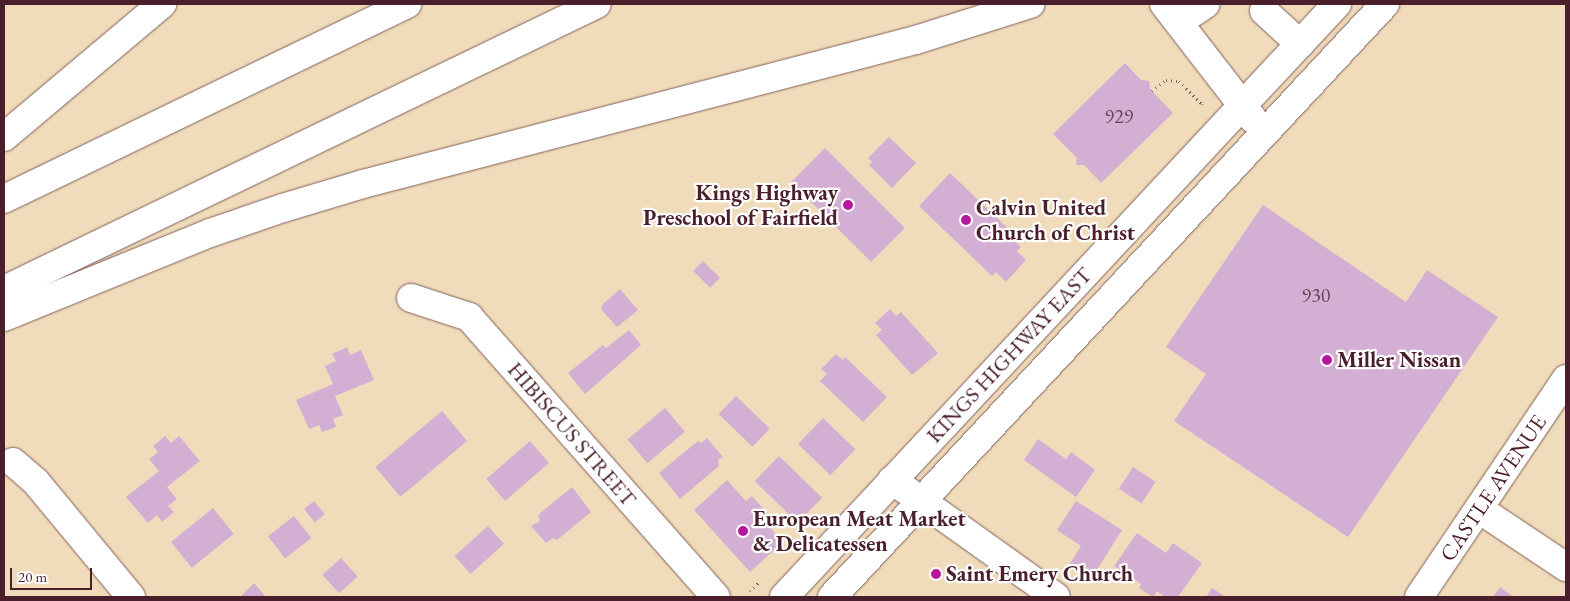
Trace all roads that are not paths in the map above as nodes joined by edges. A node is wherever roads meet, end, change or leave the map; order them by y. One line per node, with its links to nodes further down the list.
1 (162, 4): 13 (main road)
2 (407, 4): 14 (main road)
3 (597, 4): 17 (main road)
4 (1030, 4): 19 (main road)
5 (1206, 4): 9 (main road)
6 (1338, 4): 10 (main road, KINGS HIGHWAY EAST)
7 (1385, 4): 12 (main road, KINGS HIGHWAY EAST)
8 (1263, 6): 10 (main road)
9 (1172, 13): 11 (main road)
10 (1300, 44): 11 (main road, KINGS HIGHWAY EAST)
11 (1243, 106): 12 (main road); 15 (main road, KINGS HIGHWAY EAST)
12 (1264, 133): 16 (main road, KINGS HIGHWAY EAST)
13 (4, 138)
14 (4, 199)
15 (1108, 249): 16 (main road); 22 (main road, KINGS HIGHWAY EAST)
16 (1136, 272): 23 (main road, KINGS HIGHWAY EAST)
17 (4, 290)
18 (411, 298): 27 (main road, HIBISCUS STREET)
19 (4, 317)
20 (1566, 379): 24 (main road, CASTLE AVENUE)
21 (13, 462): 26 (main road)
22 (892, 480): 23 (main road); 28 (main road, KINGS HIGHWAY EAST)
23 (920, 503): 29 (main road, KINGS HIGHWAY EAST); 30 (main road)
24 (1480, 509): 25 (main road); 31 (main road, CASTLE AVENUE)
25 (1566, 567)
26 (131, 597)
27 (716, 597)
28 (784, 597)
29 (832, 597)
30 (1056, 597)
31 (1419, 597)

